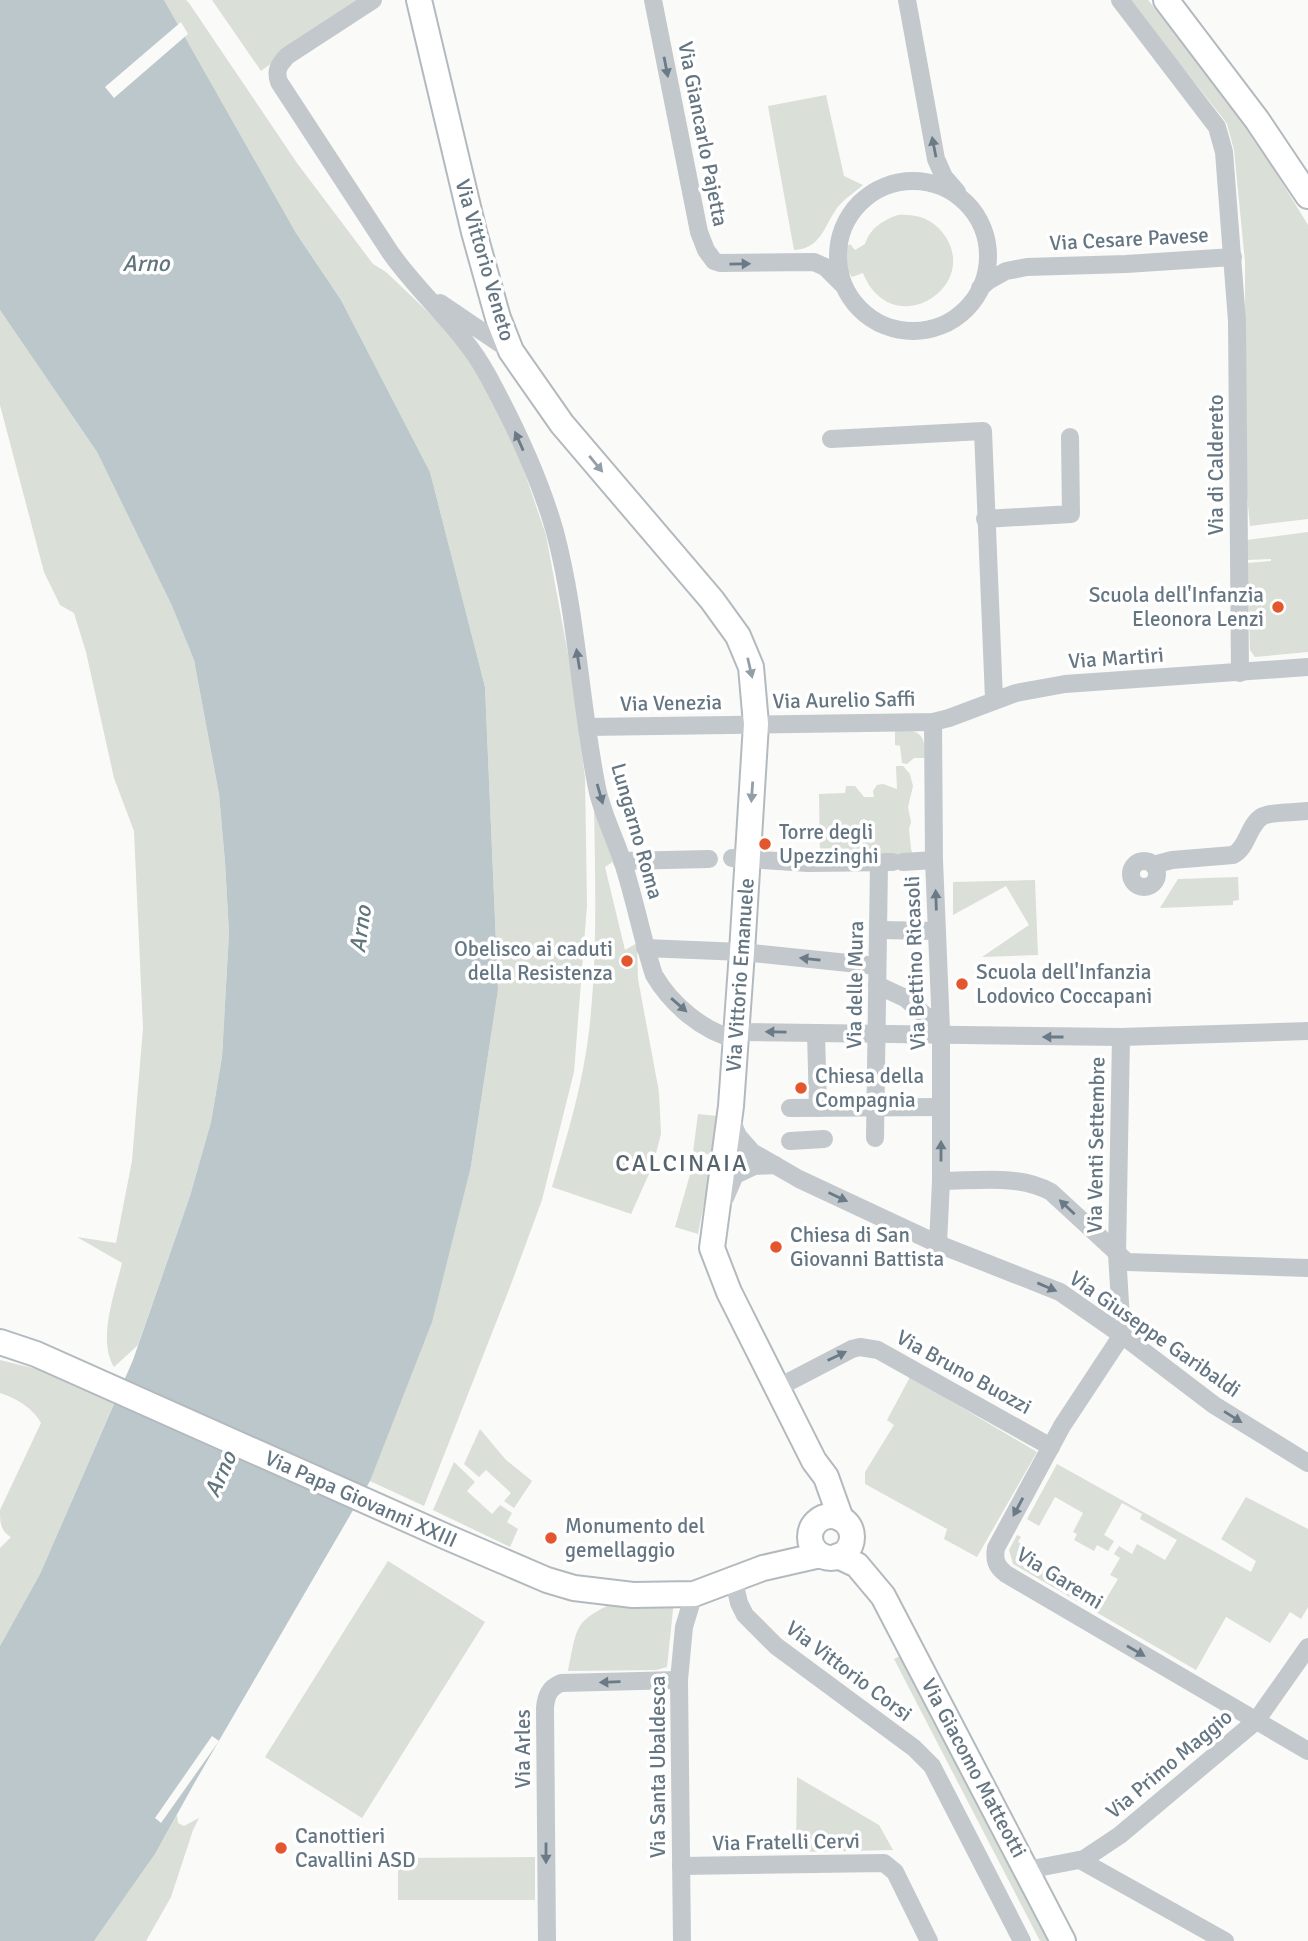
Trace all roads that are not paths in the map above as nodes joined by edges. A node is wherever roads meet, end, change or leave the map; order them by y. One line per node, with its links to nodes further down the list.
1 (373, 0): 14 (street)
2 (419, 0): 15 (street, Via Vittorio Veneto)
3 (653, 0): 12 (street, Via Giancarlo Pajetta, one-way to 12)
4 (907, 0): 8 (street, one-way to 4)
5 (1120, 0): 10 (street, Via di Caldereto)
6 (1166, 0): 7 (street)
7 (1308, 196)
8 (968, 205): 9 (street); 12 (street)
9 (979, 221): 11 (street); 13 (street)
10 (1233, 257): 11 (street, Via Cesare Pavese); 20 (street, Via di Caldereto)
11 (1027, 267): 13 (street, Via Cesare Pavese)
12 (844, 286): 13 (street)
13 (979, 290)
14 (426, 294): 15 (street); 24 (street, Lungarno Roma, one-way to 14)
15 (511, 351): 23 (street, Via Vittorio Veneto, one-way to 23)
16 (1070, 437): 18 (street)
17 (831, 439): 18 (street)
18 (985, 519): 21 (street)
19 (1308, 667): 20 (street, Via Martiri)
20 (1240, 673): 21 (street, Via Martiri)
21 (994, 699): 22 (street, Via Martiri)
22 (933, 722): 23 (street, Via Aurelio Saffi); 28 (street, Via Bettino Ricasoli)
23 (756, 724): 24 (street, Via Venezia); 26 (street, Via Vittorio Emanuele, one-way to 26)
24 (587, 727): 29 (street, Lungarno Roma, one-way to 29)
25 (1308, 811): 31 (street)
26 (740, 858): 30 (street); 35 (street, Via Vittorio Emanuele)
27 (709, 859): 29 (street)
28 (934, 860): 30 (street); 33 (street, Via Bettino Ricasoli, one-way to 28)
29 (622, 861): 34 (street, Lungarno Roma)
30 (891, 862): 32 (street, Via delle Mura)
31 (1153, 865)
32 (879, 930): 33 (street); 36 (street, Via delle Mura)
33 (937, 931): 40 (street, Via Bettino Ricasoli)
34 (645, 948): 35 (street); 41 (street, Lungarno Roma, one-way to 41)
35 (742, 952): 36 (street, one-way to 35); 41 (street, Via Vittorio Emanuele)
36 (877, 966): 37 (street, Via delle Mura)
37 (877, 985): 40 (street); 42 (street, Via delle Mura)
38 (1308, 1031): 43 (street, Via Venti Settembre)
39 (816, 1033): 41 (street, Via Venti Settembre, one-way to 41); 42 (street, Via Venti Settembre); 46 (street)
40 (941, 1033): 42 (street, Via Venti Settembre); 43 (street, Via Venti Settembre, one-way to 40); 44 (street, Via Bettino Ricasoli)
41 (736, 1035): 48 (street, Via Vittorio Emanuele)
42 (877, 1035): 47 (street, Via delle Mura)
43 (1121, 1037): 56 (street, Via Venti Settembre)
44 (941, 1107): 47 (street); 53 (street, Via Bettino Ricasoli, one-way to 44)
45 (790, 1108): 46 (street)
46 (818, 1108): 47 (street)
47 (877, 1108): 49 (street, Via delle Mura)
48 (730, 1117): 52 (street, Via Giuseppe Garibaldi); 54 (street, Via Vittorio Emanuele)
49 (875, 1138)
50 (824, 1139): 51 (street)
51 (790, 1141)
52 (778, 1166): 54 (street); 55 (street, Via Giuseppe Garibaldi, one-way to 55)
53 (941, 1181): 55 (street, Via Bettino Ricasoli); 56 (street, one-way to 53)
54 (715, 1226): 60 (street)
55 (939, 1244): 58 (street, Via Giuseppe Garibaldi, one-way to 58)
56 (1117, 1254): 57 (street); 58 (street, Via Venti Settembre)
57 (1308, 1268)
58 (1122, 1335): 61 (street, Via Garemi); 62 (street, Via Giuseppe Garibaldi, one-way to 62)
59 (0, 1342): 65 (street, Via Papa Giovanni XXIII)
60 (777, 1388): 61 (street, Via Bruno Buozzi, one-way to 61); 63 (street)
61 (1051, 1447): 68 (street, Via Garemi, one-way to 68)
62 (1308, 1463)
63 (830, 1537): 64 (street, Via Papa Giovanni XXIII); 72 (street, Via Giacomo Matteotti)
64 (734, 1581): 65 (street, Via Papa Giovanni XXIII); 77 (street, Via Vittorio Corsi)
65 (694, 1594): 67 (street, Via Santa Ubaldesca)
66 (1308, 1647): 68 (street, Via Primo Maggio)
67 (679, 1680): 71 (street, Via Santa Ubaldesca); 74 (street, Via Arles, one-way to 74)
68 (1256, 1721): 69 (street); 70 (street, Via Primo Maggio)
69 (1308, 1751)
70 (1080, 1860): 72 (street, Via Primo Maggio); 73 (street)
71 (681, 1866): 75 (street, Via Santa Ubaldesca); 76 (street, Via Fratelli Cervi)
72 (1027, 1870): 78 (street, Via Giacomo Matteotti)
73 (1207, 1937): 79 (street)
74 (547, 1941)
75 (682, 1941)
76 (929, 1941)
77 (1022, 1941)
78 (1063, 1941)
79 (1225, 1941)

